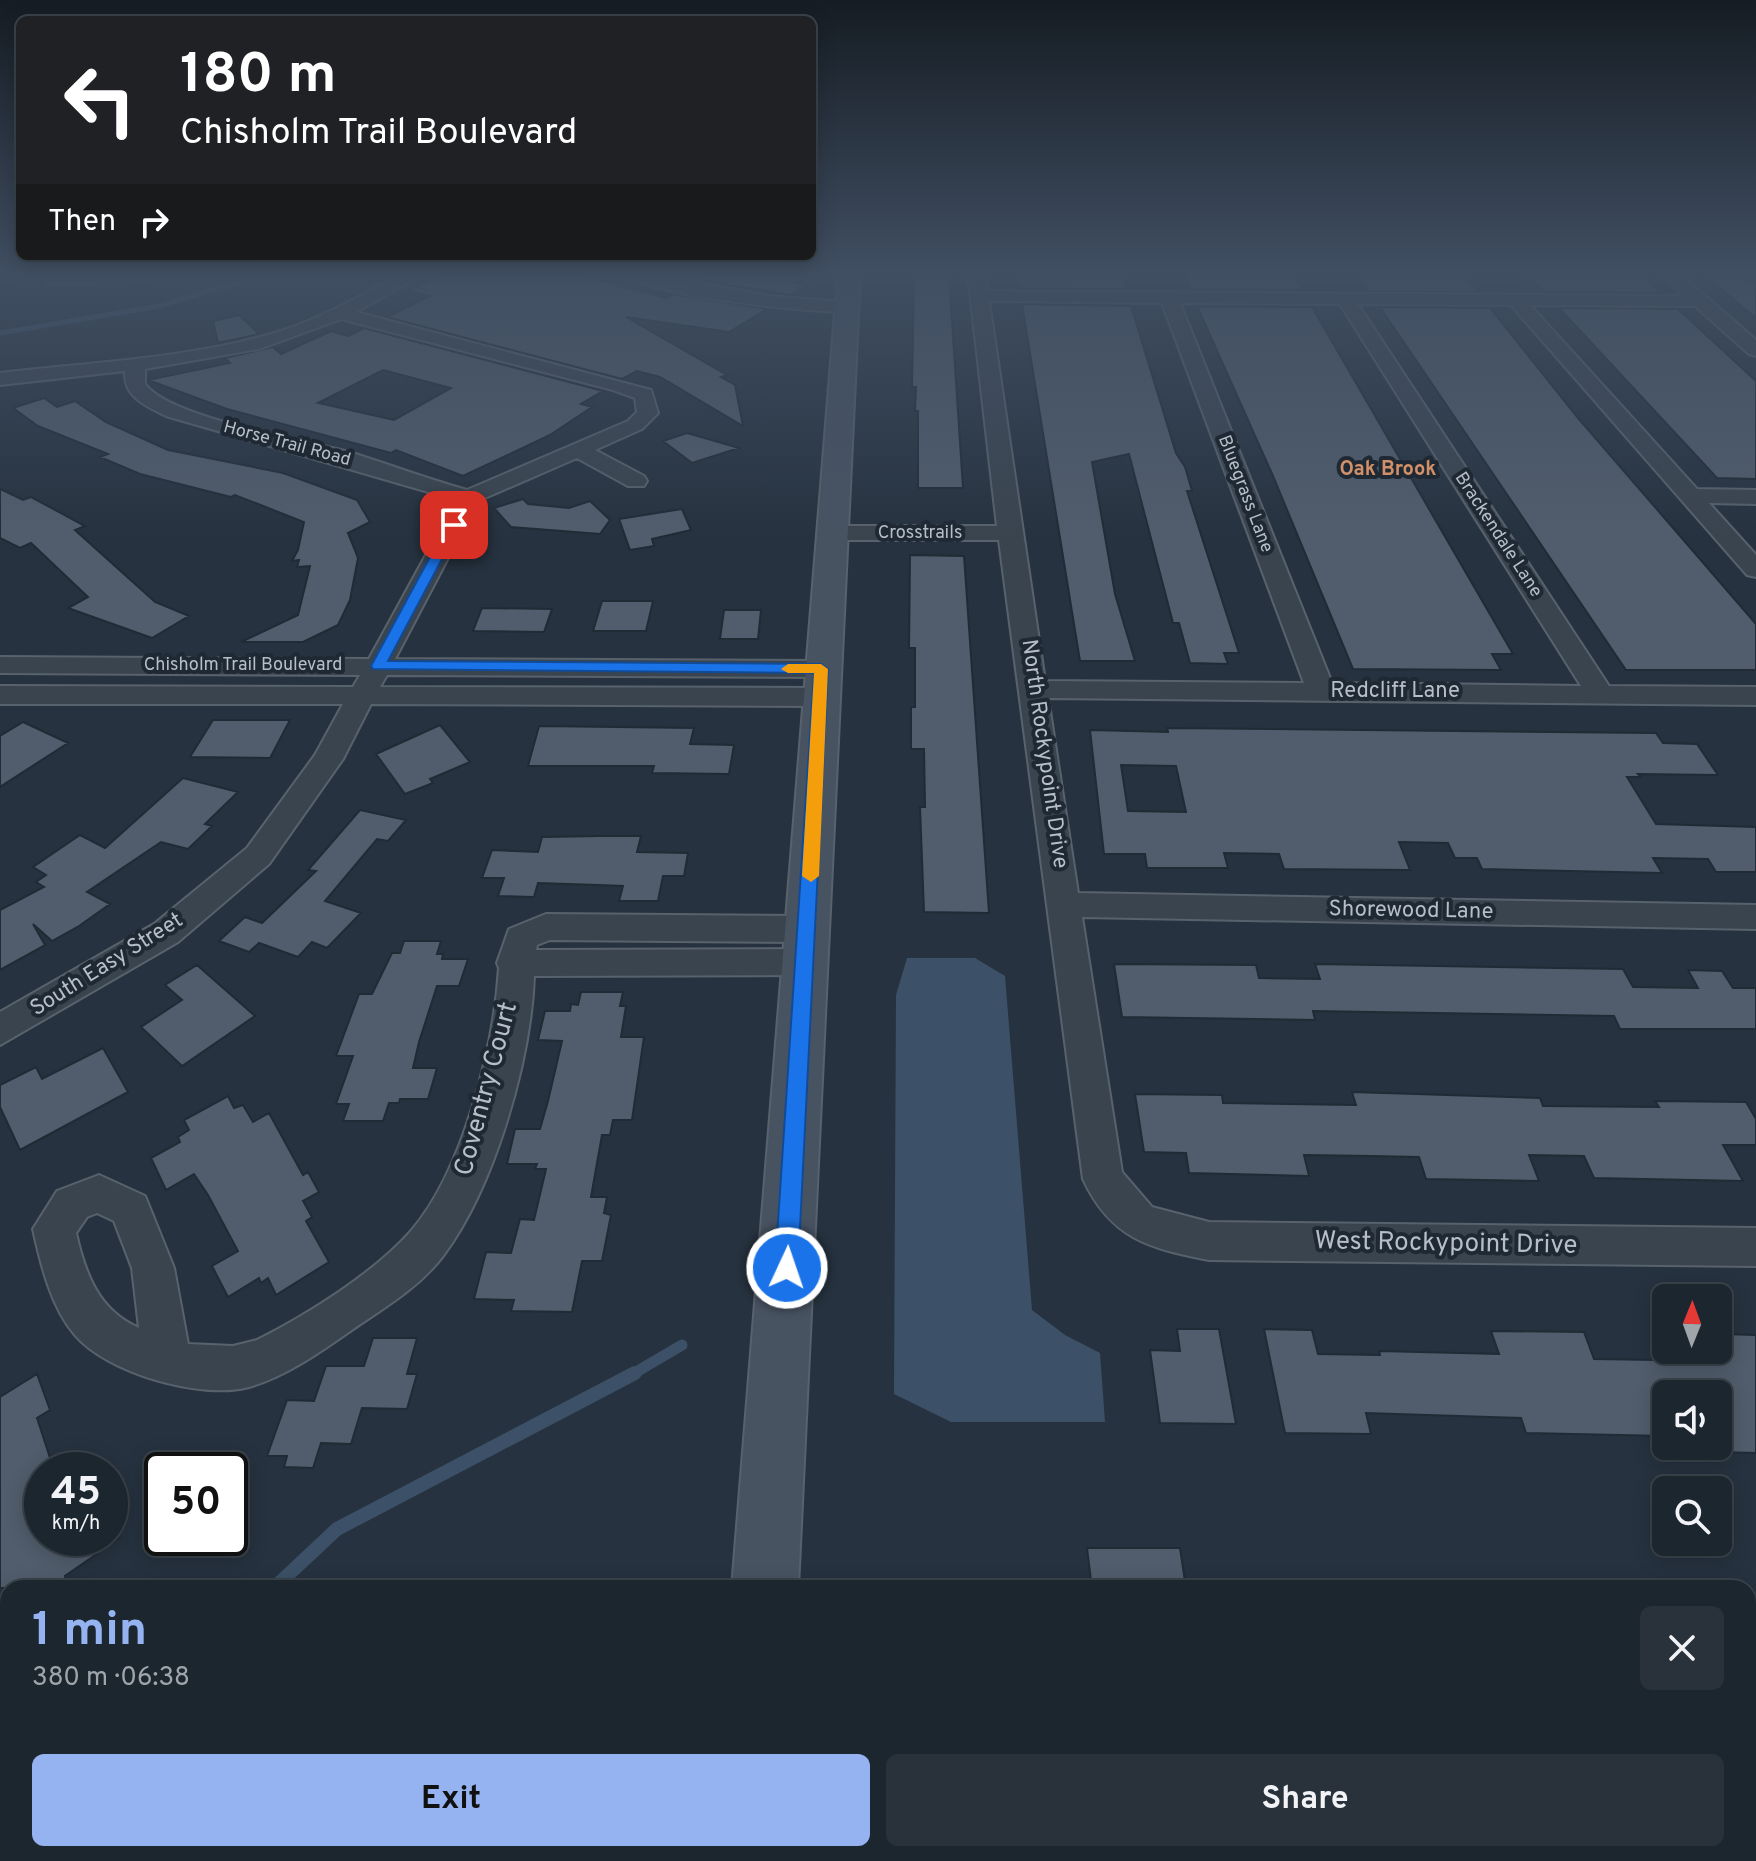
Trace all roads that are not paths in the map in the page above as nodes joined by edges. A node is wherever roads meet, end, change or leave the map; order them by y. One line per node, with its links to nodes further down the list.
1 (137, 362): 8 (street); 12 (street, Horse Trail Road)
2 (523, 362): 9 (street)
3 (843, 362): 14 (main road)
4 (988, 362): 15 (street, North Rockypoint Drive)
5 (1194, 362): 21 (street, Bluegrass Lane)
6 (1386, 362): 22 (street, Brackendale Lane)
7 (1572, 362): 11 (street)
8 (0, 379)
9 (579, 450): 10 (street); 12 (street)
10 (636, 481)
11 (1693, 496): 13 (street); 16 (street)
12 (469, 497): 18 (street, South Easy Street)
13 (1756, 497)
14 (831, 521): 15 (street, Crosstrails); 19 (main road)
15 (1009, 522): 20 (street, North Rockypoint Drive)
16 (1756, 570)
17 (0, 665): 18 (street, Chisholm Trail Boulevard)
18 (378, 666): 19 (street, Chisholm Trail Boulevard); 24 (street, South Easy Street)
19 (820, 683): 24 (street, Chisholm Trail Boulevard); 28 (main road)
20 (1035, 689): 21 (street, Redcliff Lane); 26 (street, North Rockypoint Drive)
21 (1321, 691): 22 (street, Redcliff Lane)
22 (1599, 692): 25 (street, Redcliff Lane)
23 (0, 695): 24 (street, Chisholm Trail Boulevard)
24 (362, 696): 29 (street, South Easy Street)
25 (1756, 696)
26 (1066, 905): 27 (street, Shorewood Lane); 30 (street, North Rockypoint Drive)
27 (1756, 917)
28 (807, 945): 32 (street, Coventry Court); 33 (main road)
29 (0, 1030)
30 (1138, 1221): 31 (street, West Rockypoint Drive)
31 (1756, 1247)
32 (171, 1362)
33 (766, 1580)

